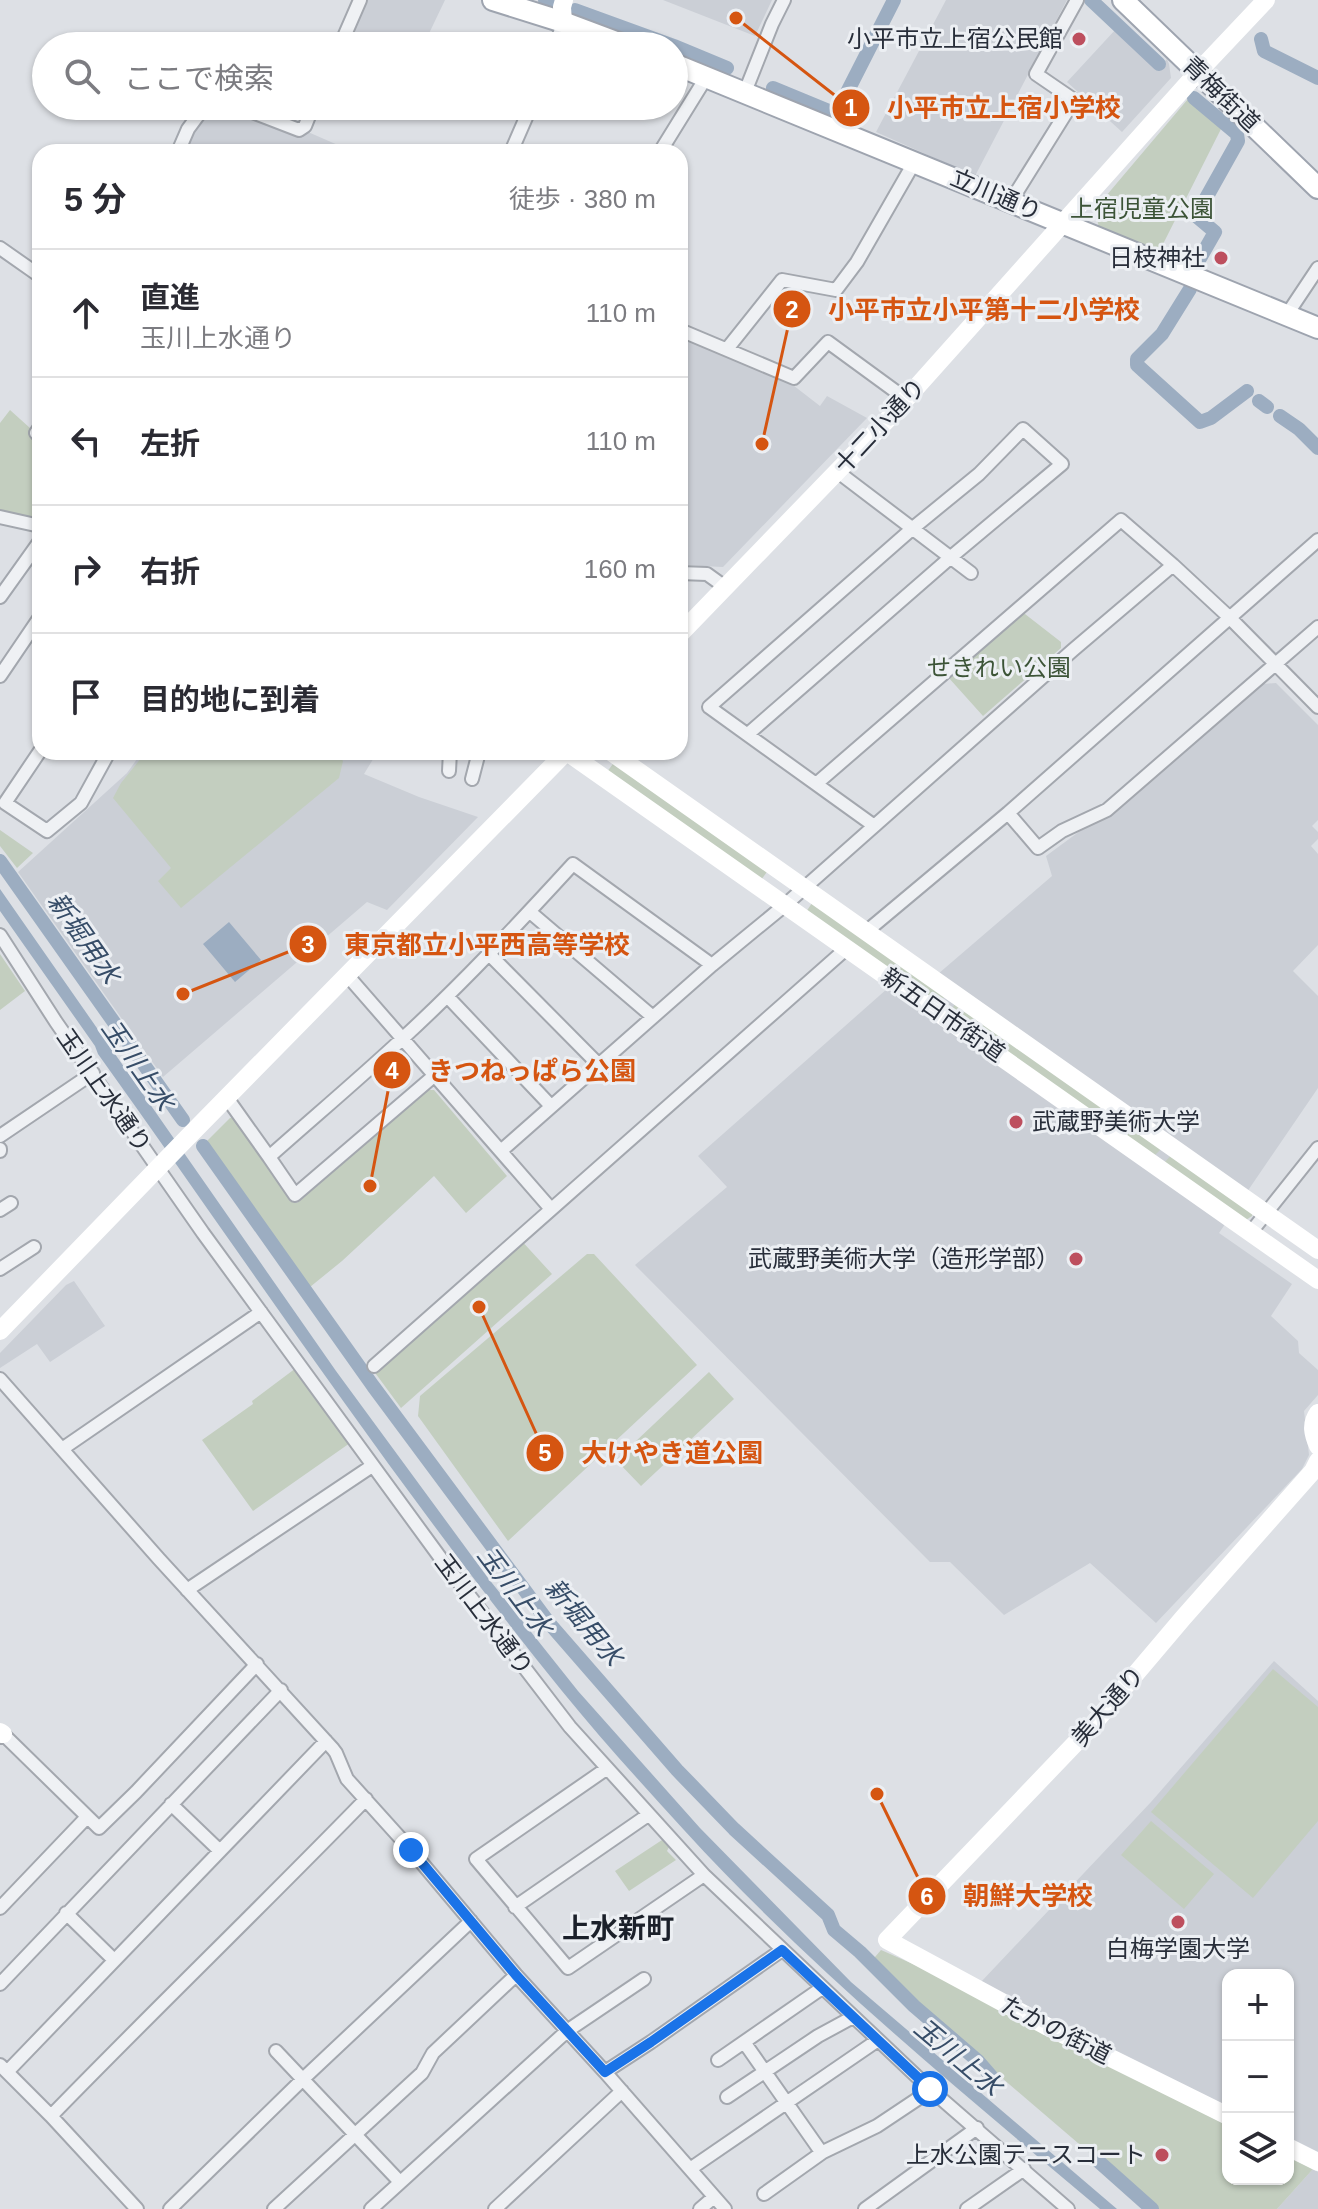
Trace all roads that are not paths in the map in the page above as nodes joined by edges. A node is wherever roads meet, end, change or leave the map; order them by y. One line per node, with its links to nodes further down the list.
1 (360, 0): 9 (street)
2 (493, 0): 8 (main road)
3 (564, 0): 8 (street)
4 (784, 0): 15 (street)
5 (1077, 0): 27 (street)
6 (1123, 0): 13 (main road, 青梅街道)
7 (1266, 0): 13 (street, 十二小通り)
8 (563, 22): 10 (street); 11 (main road)
9 (346, 32)
10 (560, 32)
11 (590, 32)
12 (688, 69): 14 (main road, 立川通り)
13 (1198, 72): 26 (main road, 青梅街道); 28 (street, 十二小通り)
14 (707, 76): 15 (main road, 立川通り); 16 (street)
15 (745, 92): 25 (main road, 立川通り)
16 (688, 107)
17 (195, 120): 22 (street)
18 (273, 120): 19 (street)
19 (307, 120)
20 (525, 120): 23 (street)
21 (680, 120): 24 (street)
22 (181, 144)
23 (514, 144)
24 (665, 144)
25 (915, 161): 27 (main road, 立川通り); 35 (street)
26 (1318, 188)
27 (1011, 201): 28 (main road, 立川通り)
28 (1063, 223): 32 (main road, 立川通り); 36 (street, 十二小通り)
29 (0, 248): 31 (street)
30 (1318, 268): 32 (street)
31 (32, 270)
32 (1286, 316): 33 (main road, 立川通り)
33 (1318, 328)
34 (688, 334): 35 (street)
35 (727, 349): 36 (street)
36 (906, 399): 37 (street, 十二小通り)
37 (838, 472): 40 (street); 47 (street, 十二小通り)
38 (0, 517): 39 (street)
39 (32, 524)
40 (913, 528): 43 (street); 43 (street); 56 (street)
41 (1318, 540): 49 (street)
42 (32, 552): 48 (street)
43 (951, 557): 46 (street); 56 (street)
44 (1173, 565): 49 (street); 66 (street); 68 (street)
45 (688, 573): 47 (street)
46 (971, 573)
47 (725, 587): 50 (street, 十二小通り)
48 (0, 597)
49 (1229, 617): 53 (street); 67 (street)
50 (688, 626)
51 (1318, 627): 53 (street)
52 (32, 629): 54 (street)
53 (1275, 664): 55 (street); 67 (street)
54 (0, 676)
55 (1318, 707)
56 (748, 734): 66 (street)
57 (34, 760): 58 (street)
58 (105, 760)
59 (450, 760): 64 (street)
60 (477, 760): 65 (street)
61 (559, 760): 77 (street)
62 (578, 760): 70 (street, 新五日市街道)
63 (622, 760): 69 (street, 新五日市街道)
64 (449, 771)
65 (472, 779)
66 (816, 784): 68 (street)
67 (1008, 813): 72 (street)
68 (873, 825): 69 (street)
69 (805, 887): 70 (street); 72 (street, 新五日市街道)
70 (785, 905): 74 (street, 新五日市街道); 76 (street)
71 (530, 912): 75 (street); 76 (street); 81 (street)
72 (867, 931): 78 (street, 新五日市街道)
73 (0, 935): 84 (street, 玉川上水通り)
74 (847, 948): 80 (street, 新五日市街道); 93 (street)
75 (489, 954): 79 (street); 83 (street)
76 (712, 965): 81 (street)
77 (347, 975): 82 (street); 86 (street)
78 (948, 989): 80 (street); 94 (street, 新五日市街道)
79 (447, 996): 82 (street); 87 (street)
80 (936, 1010): 95 (street, 新五日市街道)
81 (653, 1017): 83 (street)
82 (403, 1038): 85 (street); 91 (street)
83 (600, 1066): 87 (street)
84 (93, 1073): 88 (street); 92 (street, 玉川上水通り)
85 (435, 1075): 90 (street); 91 (street)
86 (227, 1098): 91 (street); 92 (street)
87 (551, 1106): 90 (street)
88 (0, 1136)
89 (1318, 1148): 94 (street)
90 (502, 1150): 93 (street)
91 (269, 1157)
92 (163, 1163): 100 (street, 玉川上水通り); 101 (street)
93 (551, 1209): 102 (street)
94 (1267, 1213): 95 (street); 97 (street, 新五日市街道)
95 (1251, 1232): 99 (street, 新五日市街道)
96 (34, 1247): 98 (street)
97 (1318, 1250)
98 (0, 1269)
99 (1318, 1280)
100 (261, 1312): 106 (street); 108 (street, 玉川上水通り)
101 (0, 1331)
102 (374, 1366)
103 (0, 1379): 106 (street)
104 (1318, 1413): 105 (street)
105 (1317, 1440)
106 (62, 1449): 109 (street)
107 (1318, 1461): 125 (street, 美大通り)
108 (372, 1466): 109 (street); 114 (street, 玉川上水通り)
109 (187, 1590): 110 (street)
110 (257, 1664): 111 (street); 118 (street)
111 (281, 1690): 113 (street); 116 (street)
112 (1, 1734): 118 (street)
113 (326, 1741): 115 (street); 119 (street)
114 (606, 1769): 117 (street, 玉川上水通り); 121 (street)
115 (366, 1799): 124 (street); 147 (street)
116 (171, 1804): 119 (street); 123 (street)
117 (648, 1815): 120 (street, 玉川上水通り); 121 (street)
118 (87, 1817): 122 (street)
119 (220, 1851): 127 (street)
120 (704, 1875): 121 (street); 126 (street, 玉川上水通り)
121 (515, 1907)
122 (0, 1908)
123 (66, 1913): 127 (street); 130 (street)
124 (471, 1921): 128 (street); 141 (street)
125 (887, 1940): 146 (street, たかの街道)
126 (782, 1950): 131 (street, 玉川上水通り); 139 (street)
127 (114, 1960): 138 (street)
128 (516, 1975): 133 (street); 149 (street)
129 (644, 1979): 133 (street)
130 (0, 1984)
131 (822, 1988): 132 (street, 玉川上水通り); 135 (street)
132 (853, 2017): 134 (street, 玉川上水通り); 140 (street)
133 (567, 2031): 139 (street); 155 (street)
134 (878, 2040): 142 (street, 玉川上水通り); 145 (street)
135 (744, 2042): 137 (street); 140 (street)
136 (276, 2051): 141 (street)
137 (718, 2060)
138 (4, 2068): 147 (street)
139 (605, 2072): 143 (street)
140 (765, 2072): 144 (street); 145 (street)
141 (303, 2079): 149 (street); 159 (street)
142 (930, 2089): 148 (street, 玉川上水通り); 151 (street)
143 (622, 2091): 153 (street); 162 (street)
144 (727, 2097)
145 (786, 2103): 151 (street); 153 (street)
146 (1222, 2113)
147 (51, 2116): 158 (street)
148 (977, 2128): 154 (street, 玉川上水通り); 165 (street)
149 (354, 2134): 155 (street); 160 (street)
150 (1294, 2150): 152 (street)
151 (823, 2152): 156 (street)
152 (1318, 2162)
153 (690, 2169): 157 (street)
154 (1024, 2169): 166 (street); 167 (street, 玉川上水通り)
155 (400, 2182): 161 (street)
156 (764, 2194)
157 (714, 2197): 163 (street); 164 (street)
158 (137, 2209)
159 (170, 2209)
160 (274, 2209)
161 (371, 2209)
162 (495, 2209)
163 (700, 2209)
164 (725, 2209)
165 (865, 2209)
166 (967, 2209)
167 (1068, 2209)

